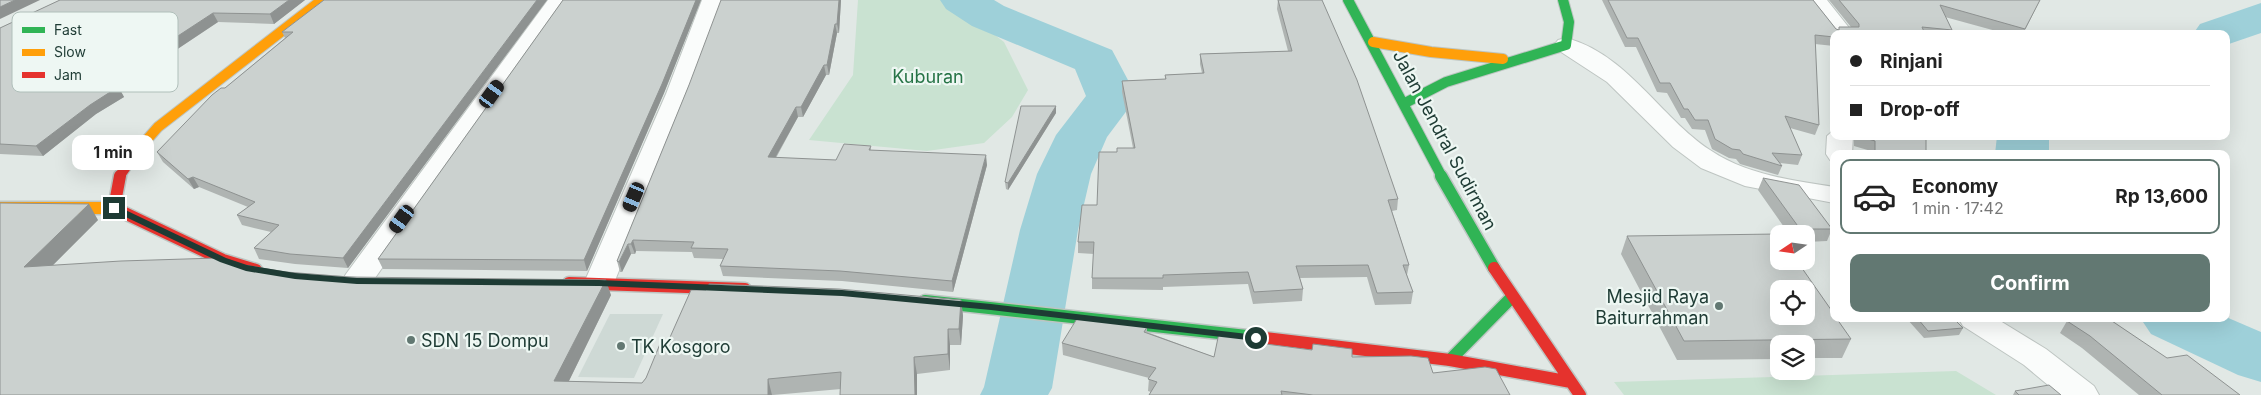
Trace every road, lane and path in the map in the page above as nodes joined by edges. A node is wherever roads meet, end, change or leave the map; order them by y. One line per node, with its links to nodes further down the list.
1 (322, 0): 14 (main road)
2 (559, 0): 16 (street)
3 (713, 0): 18 (street)
4 (1348, 0): 8 (main road, Jalan Jendral Sudirman)
5 (1563, 0): 9 (main road)
6 (1816, 0): 7 (street)
7 (1840, 30)
8 (1373, 42): 10 (main road); 11 (main road, Jalan Jendral Sudirman)
9 (1566, 45): 10 (main road); 12 (street)
10 (1512, 60): 11 (main road)
11 (1405, 103): 20 (main road, Jalan Jendral Sudirman)
12 (1830, 194)
13 (0, 208): 14 (main road)
14 (114, 208): 15 (main road)
15 (266, 272)
16 (360, 281)
17 (560, 283): 18 (main road)
18 (599, 283): 19 (main road)
19 (755, 290)
20 (1512, 297): 23 (main road); 24 (main road, Jalan Jendral Sudirman)
21 (912, 300): 23 (main road)
22 (1979, 322): 26 (street)
23 (1450, 360): 24 (main road)
24 (1571, 382): 25 (main road, Jalan Jendral Sudirman)
25 (1580, 395)
26 (2082, 395)

